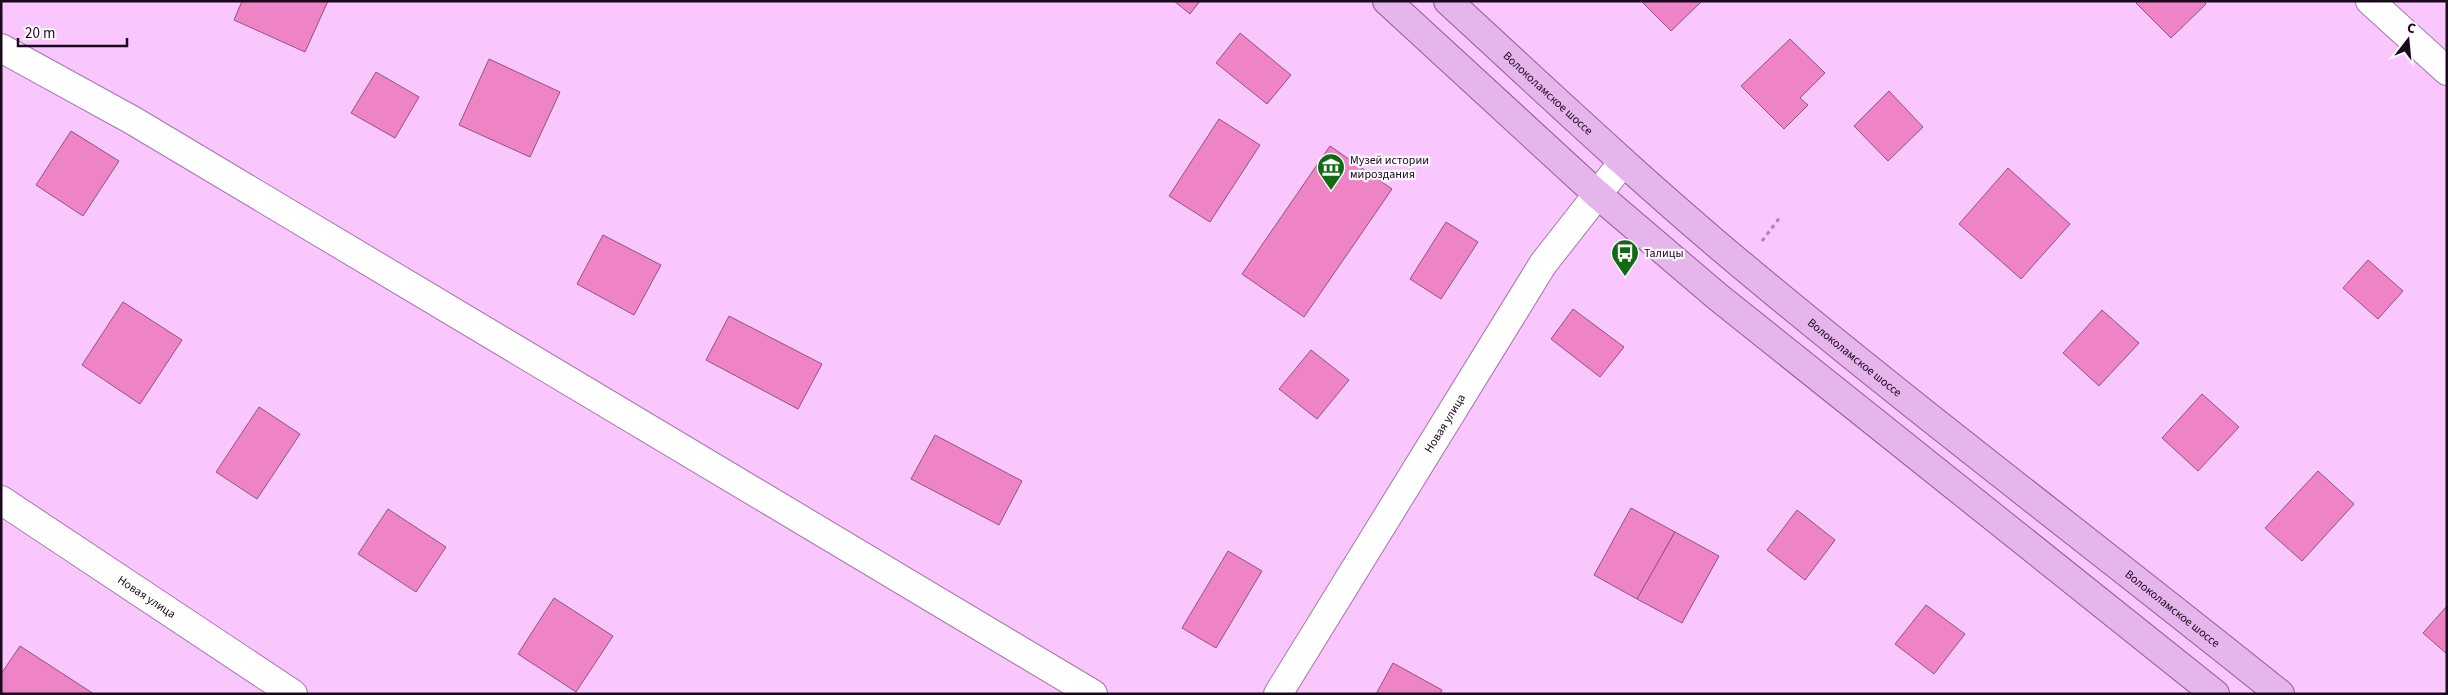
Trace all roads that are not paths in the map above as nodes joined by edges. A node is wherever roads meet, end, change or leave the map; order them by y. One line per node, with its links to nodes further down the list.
1 (1387, 1): 7 (main road)
2 (1448, 1): 6 (main road, Волоколамское шоссе)
3 (2370, 1): 5 (street)
4 (1, 48): 10 (street)
5 (2447, 71)
6 (1623, 162): 7 (street, Новая улица); 13 (main road, Волоколамское шоссе)
7 (1597, 194): 11 (street, Новая улица); 12 (main road)
8 (1, 500): 9 (street, Новая улица)
9 (293, 694)
10 (1093, 694)
11 (1278, 694)
12 (2215, 694)
13 (2280, 694)

